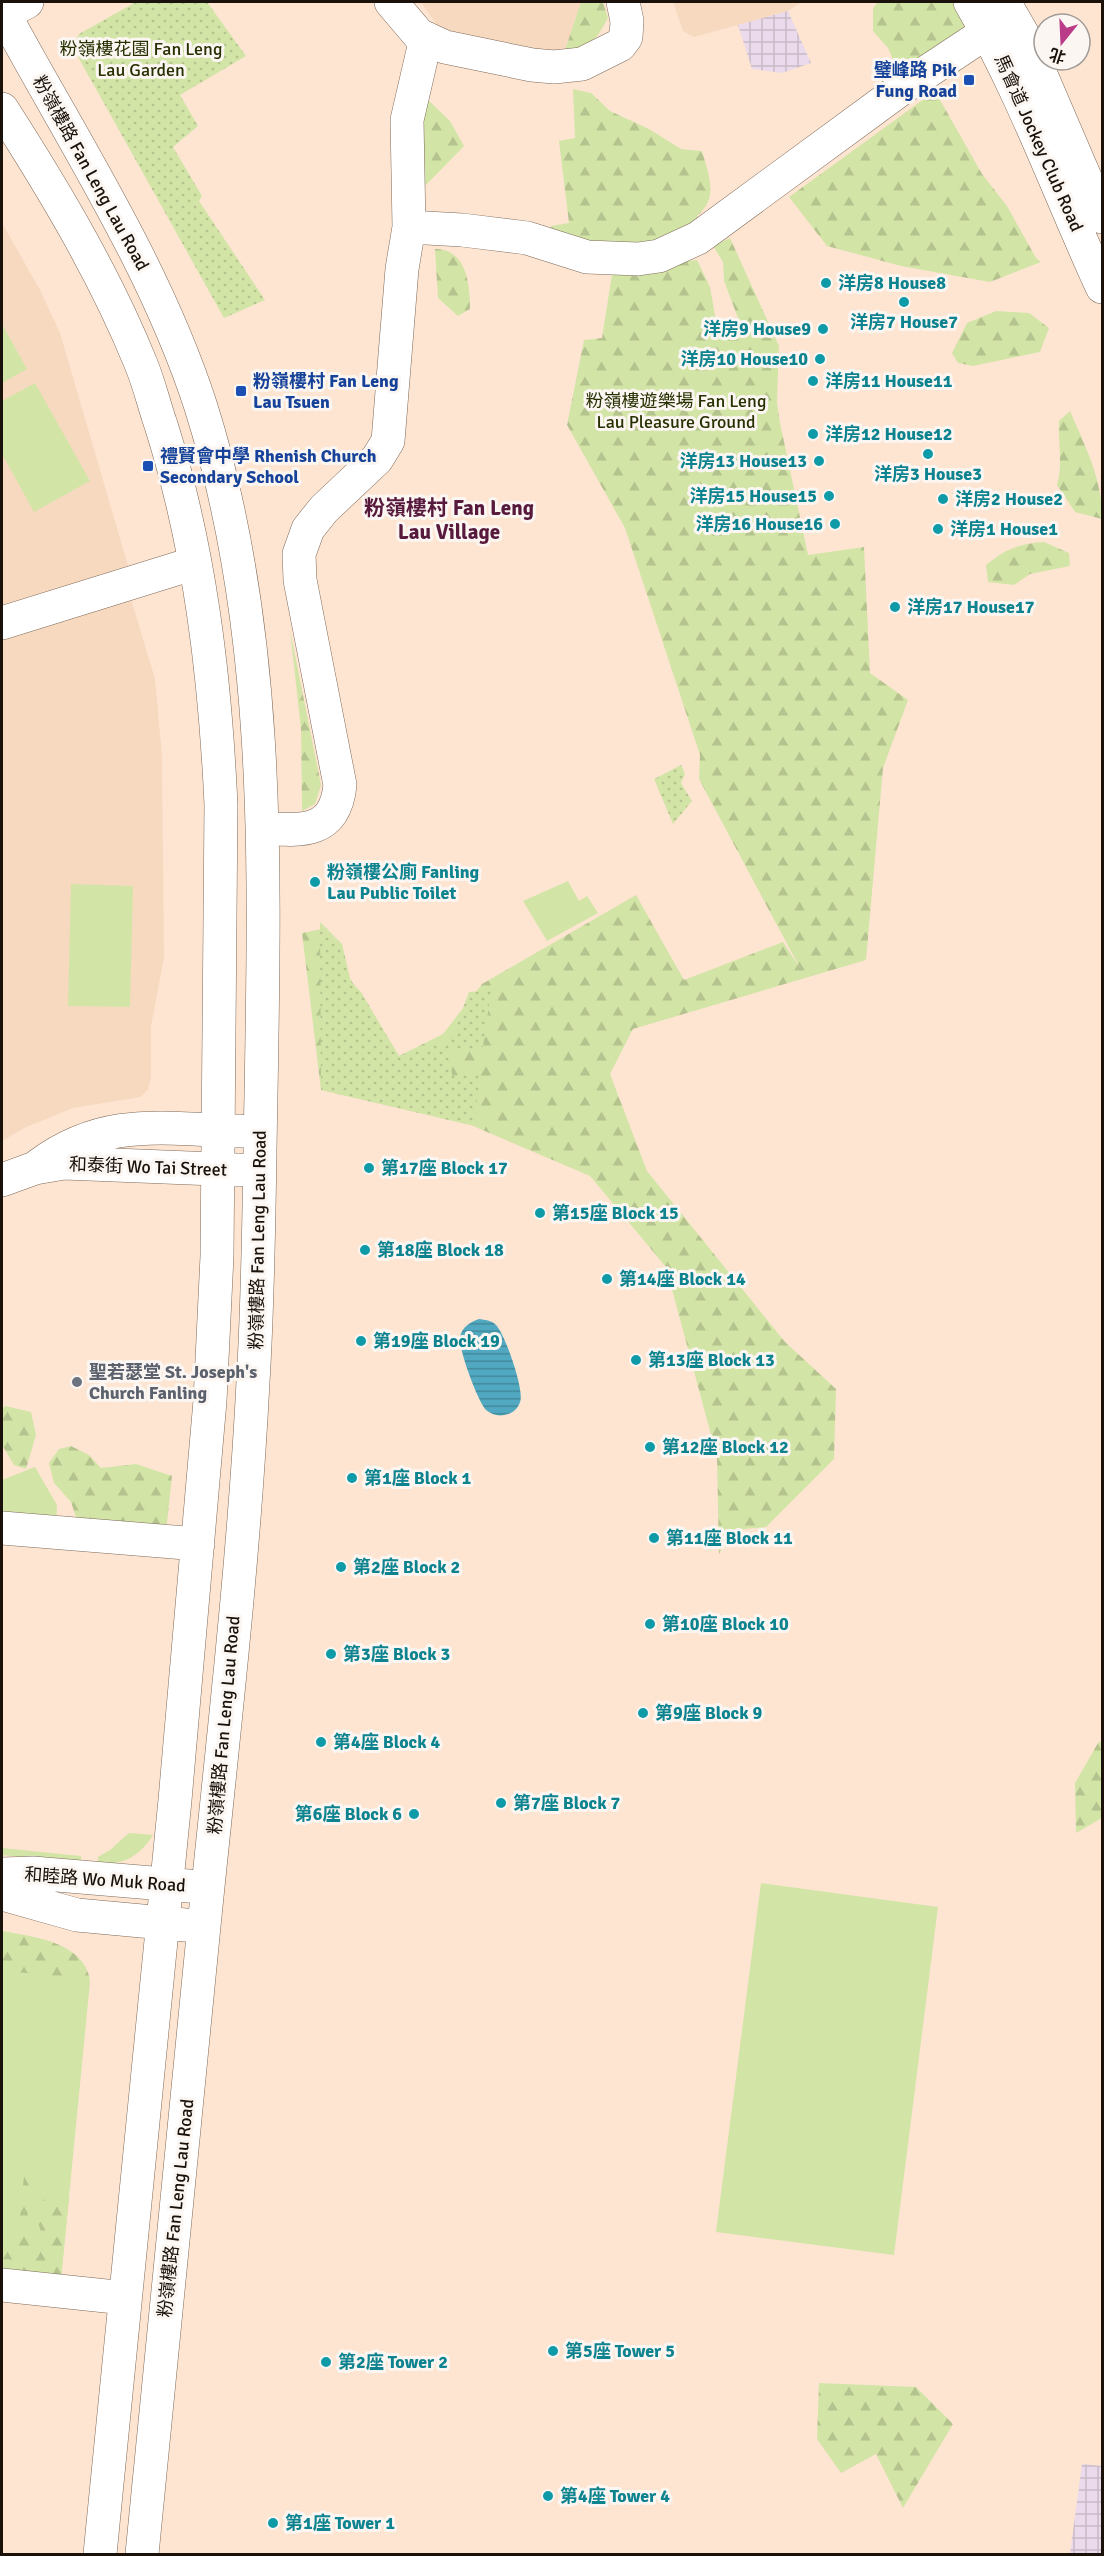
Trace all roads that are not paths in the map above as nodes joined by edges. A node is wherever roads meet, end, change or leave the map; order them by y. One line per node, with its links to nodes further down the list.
1 (391, 2): 7 (street)
2 (623, 2): 7 (street)
3 (970, 2): 6 (street, 馬會道 Jockey Club Road)
4 (1004, 2): 9 (street, 馬會道 Jockey Club Road)
5 (8, 10): 14 (street, 粉嶺樓路 Fan Leng Lau Road)
6 (987, 32): 10 (street); 11 (street, 馬會道 Jockey Club Road)
7 (426, 38): 10 (street)
8 (2, 109): 12 (street)
9 (1102, 217)
10 (409, 227): 14 (street)
11 (1102, 287)
12 (195, 563): 13 (street); 15 (street)
13 (2, 623)
14 (262, 828): 16 (street, 粉嶺樓路 Fan Leng Lau Road)
15 (219, 1130): 16 (street, 和泰街 Wo Tai Street); 17 (street); 19 (street, 和泰街 Wo Tai Street)
16 (260, 1132): 18 (street, 粉嶺樓路 Fan Leng Lau Road)
17 (218, 1170): 18 (street, 和泰街 Wo Tai Street); 19 (street, 和泰街 Wo Tai Street); 21 (street)
18 (260, 1171): 24 (street, 粉嶺樓路 Fan Leng Lau Road)
19 (11, 1176)
20 (2, 1528): 21 (street)
21 (198, 1544): 23 (street)
22 (2, 1874): 23 (street, 和睦路 Wo Muk Road)
23 (166, 1884): 24 (street, 和睦路 Wo Muk Road); 26 (street)
24 (208, 1888): 27 (street, 粉嶺樓路 Fan Leng Lau Road)
25 (2, 1894): 26 (street, 和睦路 Wo Muk Road)
26 (163, 1923): 27 (street, 和睦路 Wo Muk Road); 29 (street)
27 (204, 1926): 31 (street, 粉嶺樓路 Fan Leng Lau Road)
28 (2, 2285): 29 (street)
29 (125, 2298): 30 (street)
30 (100, 2554)
31 (142, 2554)

